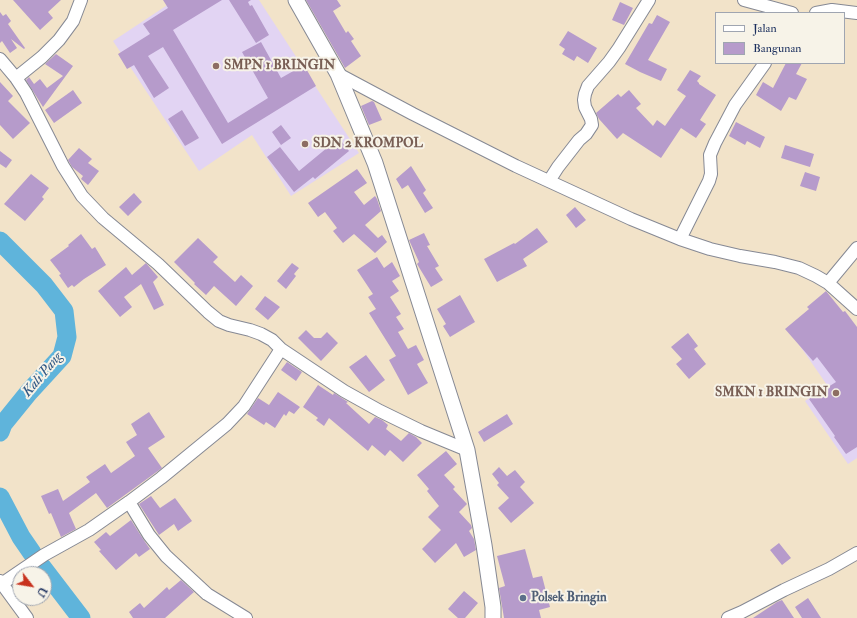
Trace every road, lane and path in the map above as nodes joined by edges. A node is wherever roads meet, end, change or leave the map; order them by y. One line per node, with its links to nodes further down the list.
1 (81, 0): 11 (street)
2 (296, 0): 10 (street)
3 (649, 0): 12 (street)
4 (744, 0): 5 (street)
5 (788, 12)
6 (821, 12): 7 (street)
7 (857, 13)
8 (0, 59): 11 (street)
9 (764, 64): 13 (street)
10 (338, 74): 12 (street); 18 (street)
11 (16, 78): 17 (street)
12 (548, 181): 13 (street)
13 (680, 239): 15 (street)
14 (857, 248): 15 (street)
15 (828, 283): 16 (street)
16 (857, 309)
17 (281, 349): 18 (street); 19 (street)
18 (467, 450): 25 (street)
19 (129, 502): 21 (street); 24 (street)
20 (857, 553): 22 (street)
21 (1, 584): 23 (street)
22 (744, 615): 26 (street)
23 (27, 618)
24 (246, 618)
25 (492, 618)
26 (728, 618)

